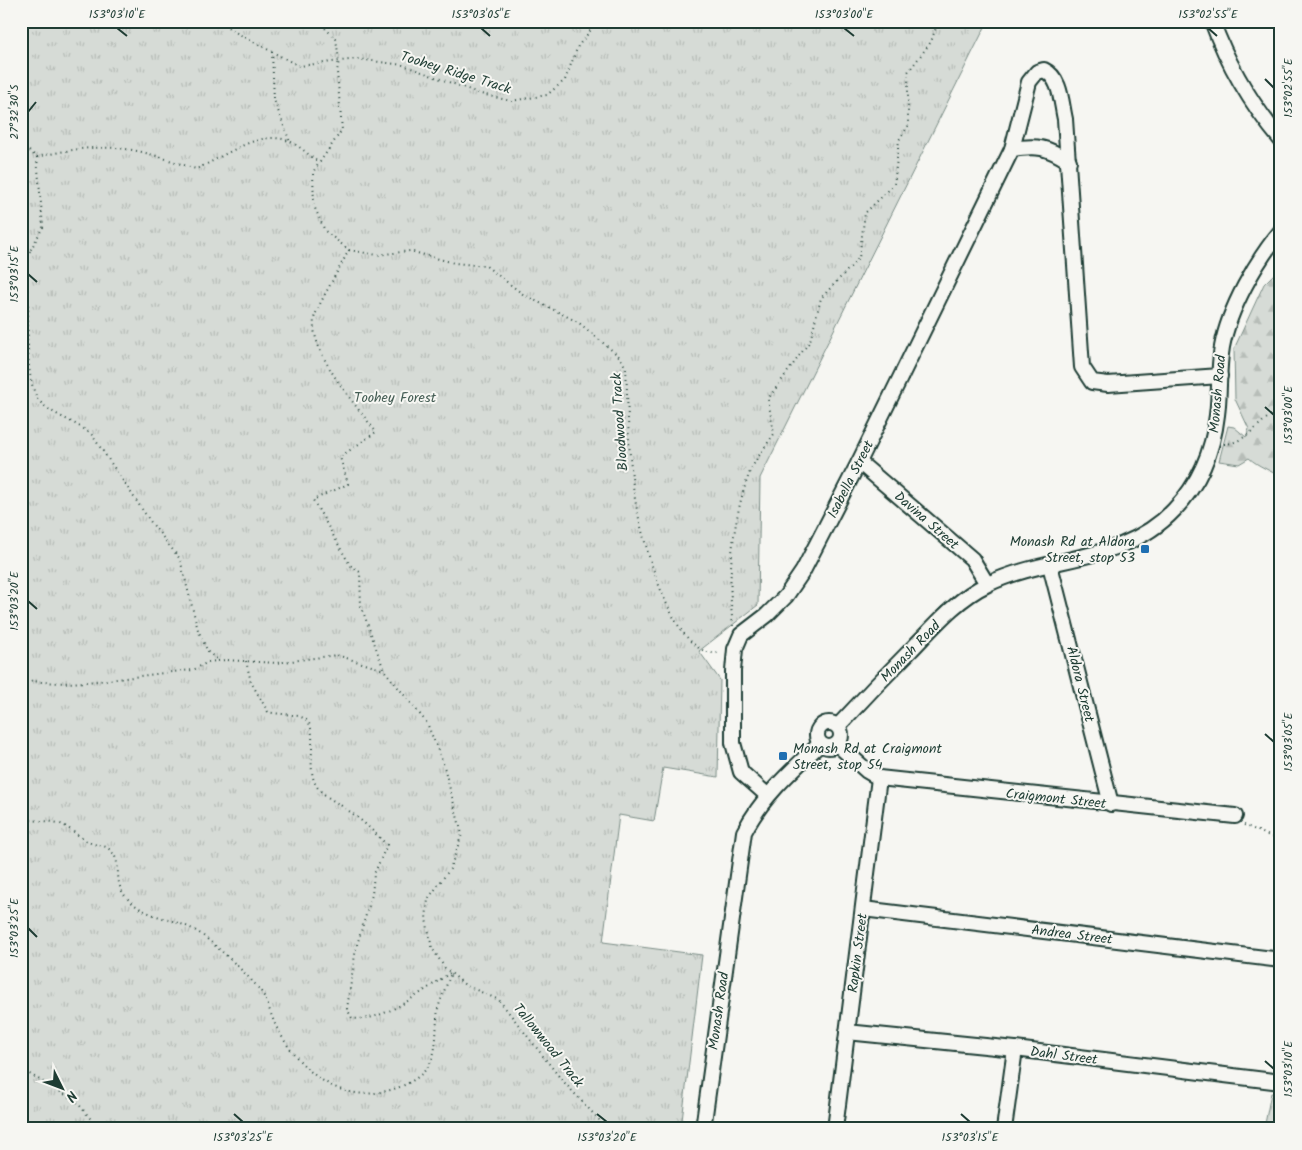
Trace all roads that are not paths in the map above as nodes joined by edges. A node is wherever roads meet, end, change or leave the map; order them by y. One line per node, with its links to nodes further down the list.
1 (1212, 21): 2 (street)
2 (1281, 140)
3 (1012, 150): 4 (street); 4 (street, Isabella Street); 7 (street, Isabella Street)
4 (1069, 161): 6 (street, Isabella Street)
5 (1281, 230): 6 (street, Monash Road)
6 (1220, 376): 8 (street, Monash Road)
7 (860, 462): 9 (street, Davina Street); 14 (street, Isabella Street)
8 (1050, 565): 9 (street, Monash Road); 15 (street, Aldora Street)
9 (987, 584): 10 (street, Monash Road)
10 (838, 726): 11 (street); 12 (street)
11 (820, 744): 12 (street); 14 (street, Monash Road)
12 (837, 744): 13 (street, Craigmont Street)
13 (879, 778): 15 (street, Craigmont Street); 17 (street, Rapkin Street)
14 (768, 795): 22 (street, Monash Road)
15 (1111, 804): 16 (street, Craigmont Street)
16 (1235, 816)
17 (863, 910): 18 (street, Andrea Street); 19 (street, Rapkin Street)
18 (1281, 960)
19 (847, 1032): 20 (street, Dahl Street); 23 (street, Rapkin Street)
20 (1015, 1049): 21 (street, Dahl Street); 24 (street)
21 (1281, 1082)
22 (703, 1129)
23 (835, 1129)
24 (1004, 1129)

